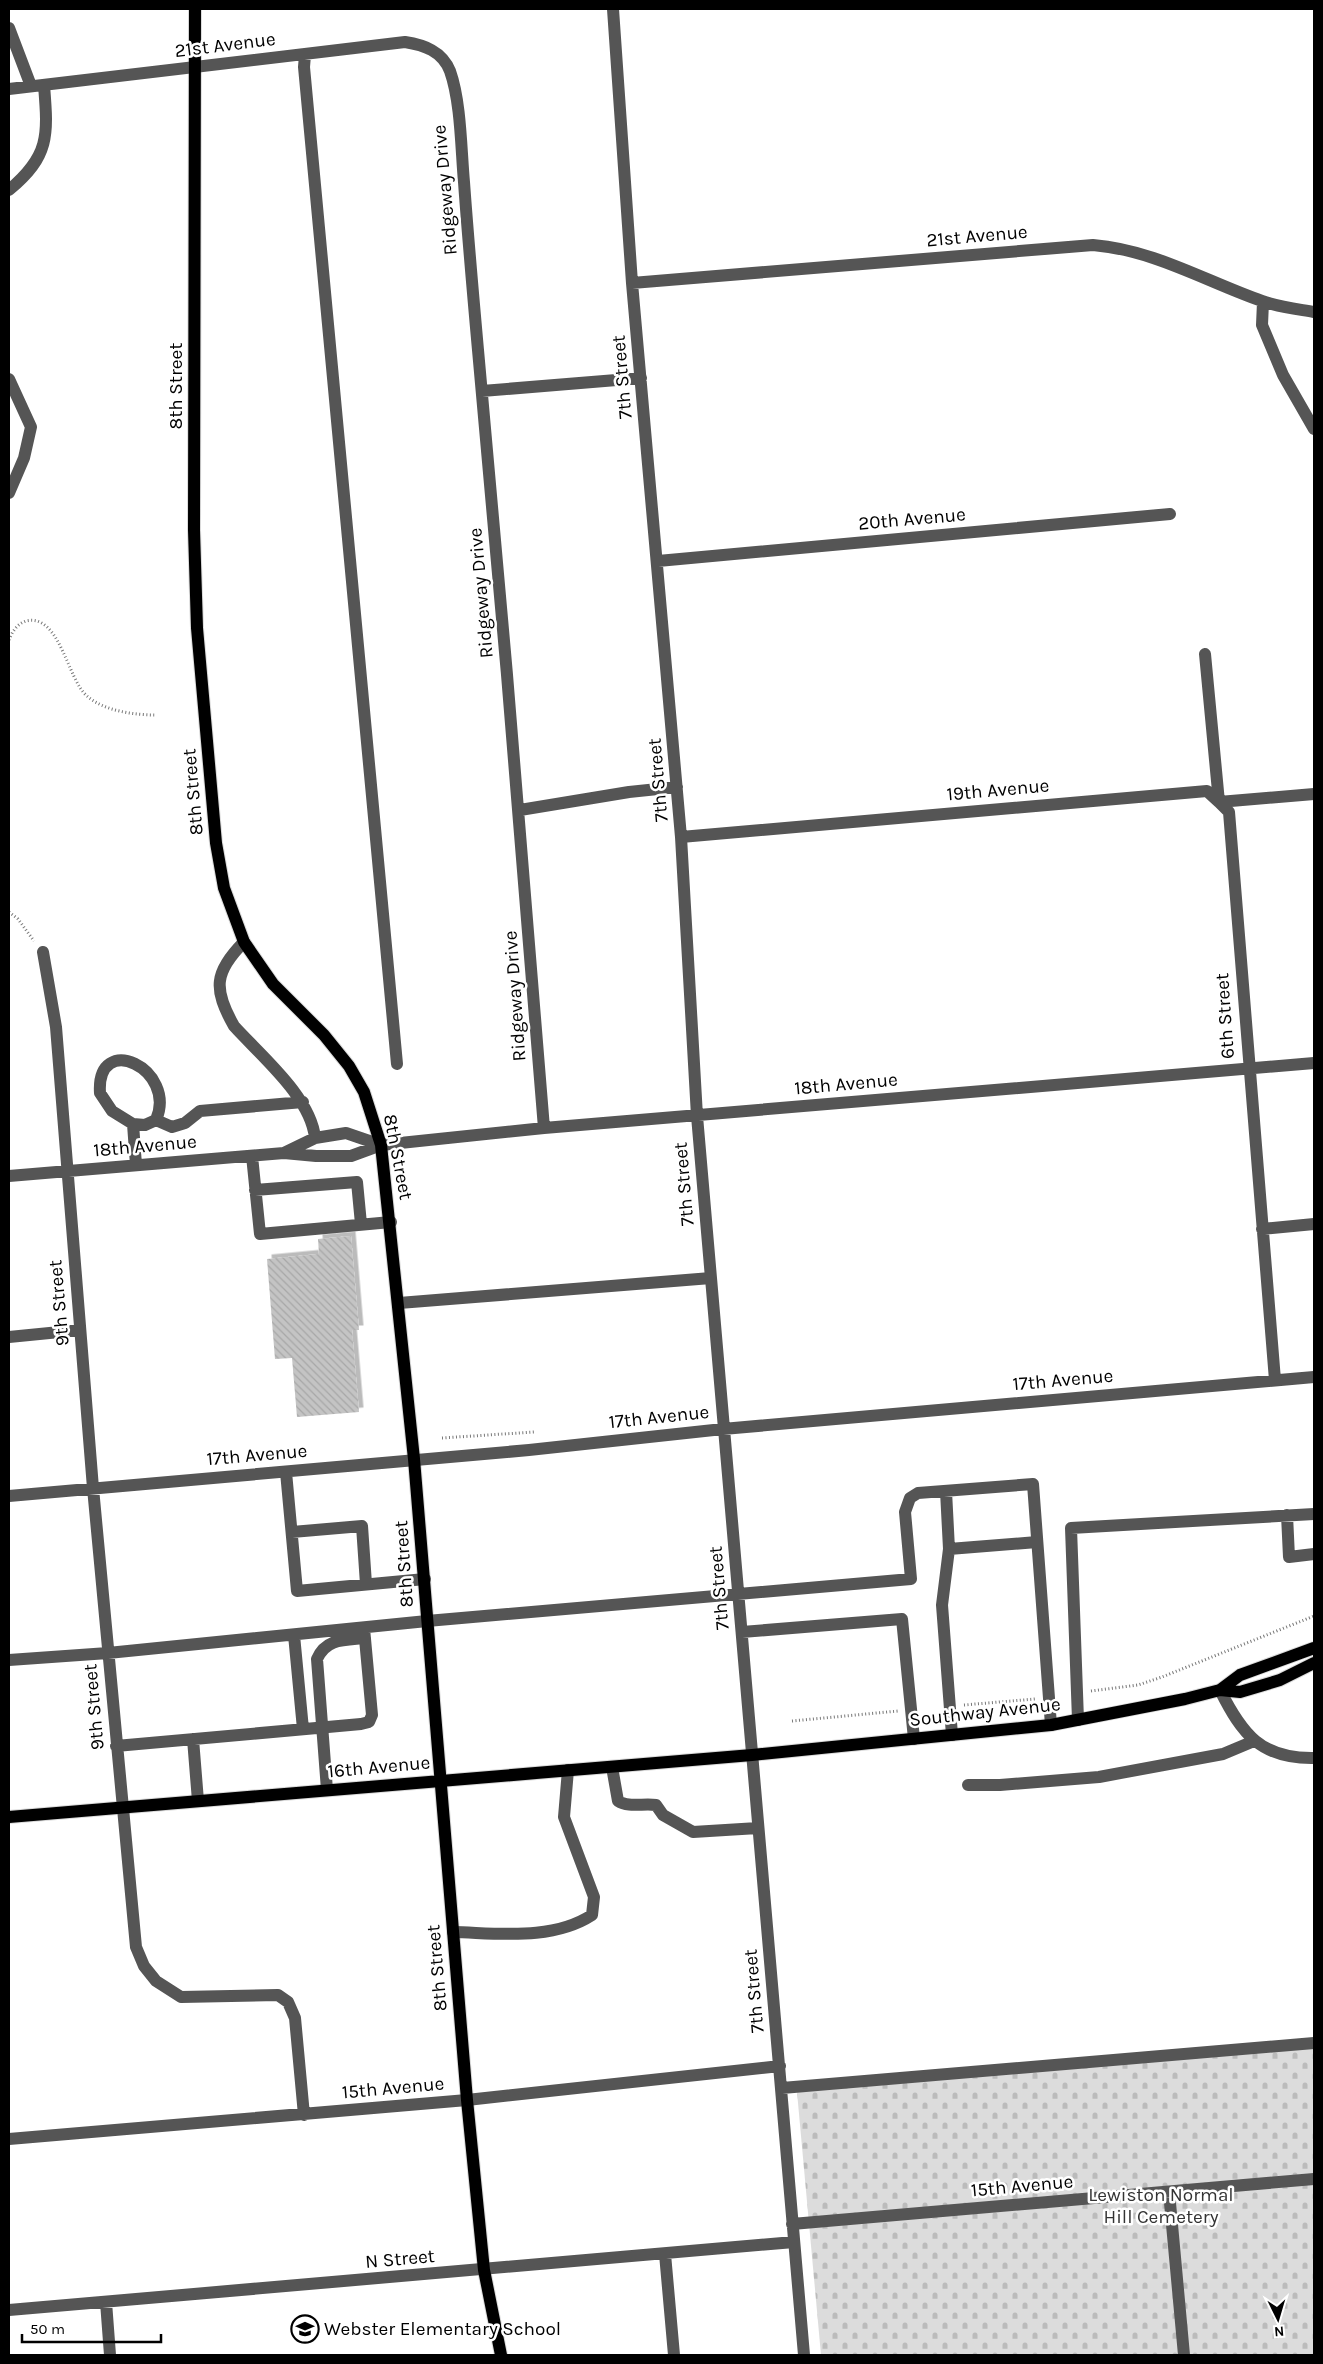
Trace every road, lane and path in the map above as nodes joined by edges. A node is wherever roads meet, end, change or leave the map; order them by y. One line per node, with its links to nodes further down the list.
1 (195, 9): 6 (main road, 8th Street)
2 (613, 9): 10 (street, 7th Street)
3 (9, 28): 7 (street)
4 (304, 55): 5 (street, 21st Avenue); 6 (street, 21st Avenue); 32 (street)
5 (442, 57): 15 (street, Ridgeway Drive)
6 (196, 68): 7 (street, 21st Avenue); 29 (main road, 8th Street)
7 (38, 86): 8 (street, 21st Avenue); 9 (street)
8 (9, 89)
9 (9, 190)
10 (632, 283): 11 (street, 21st Avenue); 13 (street, 7th Street)
11 (1263, 302): 12 (street, 21st Avenue); 16 (street)
12 (1314, 312)
13 (641, 378): 15 (street); 19 (street, 7th Street)
14 (9, 379): 17 (street)
15 (482, 391): 26 (street, Ridgeway Drive)
16 (1314, 429)
17 (9, 493)
18 (1170, 514): 19 (street, 20th Avenue)
19 (658, 561): 23 (street, 7th Street)
20 (9, 640): 22 (path)
21 (1205, 654): 25 (street, 6th Street)
22 (156, 716)
23 (677, 787): 26 (street); 27 (street, 7th Street)
24 (1314, 794): 25 (street)
25 (1219, 802): 27 (street, 19th Avenue); 33 (street, 6th Street)
26 (520, 810): 38 (street, Ridgeway Drive)
27 (681, 837): 35 (street, 7th Street)
28 (9, 912): 30 (path)
29 (244, 942): 34 (street); 40 (main road, 8th Street)
30 (43, 952): 44 (street, 9th Street)
31 (1314, 1063): 33 (street, 18th Avenue)
32 (397, 1064)
33 (1248, 1068): 35 (street, 18th Avenue); 50 (street, 6th Street)
34 (303, 1102): 36 (street); 39 (street)
35 (697, 1116): 38 (street, 18th Avenue); 51 (street, 7th Street)
36 (156, 1120): 37 (street); 37 (street)
37 (133, 1124): 43 (street)
38 (544, 1128): 40 (street, 18th Avenue)
39 (315, 1138): 40 (street, 18th Avenue); 41 (street, 18th Avenue)
40 (381, 1145): 41 (street, 18th Avenue); 47 (main road, 8th Street)
41 (284, 1153): 42 (street, 18th Avenue)
42 (252, 1156): 43 (street, 18th Avenue); 46 (street)
43 (136, 1165): 44 (street, 18th Avenue)
44 (67, 1171): 45 (street, 18th Avenue); 53 (street, 9th Street)
45 (9, 1176)
46 (255, 1190): 48 (street); 48 (street)
47 (391, 1222): 48 (street); 52 (main road, 8th Street)
48 (361, 1224)
49 (1314, 1224): 50 (street)
50 (1262, 1229): 56 (street, 6th Street)
51 (711, 1278): 52 (street); 57 (street, 7th Street)
52 (399, 1302): 60 (main road, 8th Street)
53 (80, 1330): 54 (street); 62 (street, 9th Street)
54 (9, 1336)
55 (1314, 1377): 56 (street, 17th Avenue)
56 (1275, 1380): 57 (street, 17th Avenue)
57 (723, 1429): 60 (street, 17th Avenue); 73 (street, 7th Street)
58 (536, 1432): 59 (path)
59 (442, 1438)
60 (414, 1459): 61 (street, 17th Avenue); 71 (main road, 8th Street)
61 (286, 1472): 62 (street, 17th Avenue); 67 (street)
62 (93, 1488): 64 (street, 17th Avenue); 80 (street, 9th Street)
63 (946, 1491): 68 (street); 69 (street); 73 (street)
64 (9, 1496)
65 (1314, 1514): 66 (street)
66 (1287, 1515): 70 (street); 85 (street)
67 (292, 1532): 72 (street); 72 (street)
68 (1037, 1542): 69 (street); 86 (street)
69 (949, 1549): 89 (street)
70 (1314, 1554)
71 (425, 1579): 72 (street); 75 (main road, 8th Street)
72 (366, 1584)
73 (739, 1594): 75 (street); 76 (street, 7th Street)
74 (1314, 1616): 84 (path)
75 (427, 1622): 77 (street); 98 (main road, 8th Street)
76 (742, 1632): 91 (street); 94 (street, 7th Street)
77 (365, 1633): 78 (street); 87 (street); 87 (street)
78 (294, 1635): 80 (street); 88 (street)
79 (1314, 1648): 83 (main road, Southway Avenue)
80 (108, 1653): 81 (street); 93 (street, 9th Street)
81 (9, 1660)
82 (1314, 1663): 83 (main road, Southway Avenue)
83 (1220, 1690): 85 (main road, Southway Avenue); 92 (street)
84 (1088, 1691)
85 (1078, 1720): 86 (main road, Southway Avenue)
86 (1050, 1726): 89 (main road, Southway Avenue)
87 (322, 1728): 88 (street); 100 (street)
88 (303, 1729): 90 (street)
89 (952, 1735): 91 (main road, Southway Avenue)
90 (193, 1739): 93 (street); 101 (street)
91 (914, 1739): 94 (main road, Southway Avenue)
92 (1254, 1741): 95 (street); 99 (street)
93 (116, 1746): 102 (street, 9th Street)
94 (752, 1755): 96 (main road, 16th Avenue); 104 (street, 7th Street)
95 (1314, 1758)
96 (612, 1767): 97 (main road, 16th Avenue); 104 (street)
97 (568, 1770): 98 (main road, 16th Avenue); 105 (street)
98 (439, 1780): 100 (main road, 16th Avenue); 105 (main road, 8th Street)
99 (968, 1784)
100 (327, 1790): 101 (main road, 16th Avenue)
101 (198, 1801): 102 (main road, 16th Avenue)
102 (121, 1807): 103 (main road, 16th Avenue); 110 (street, 9th Street)
103 (9, 1817)
104 (758, 1828): 107 (street, 7th Street)
105 (452, 1932): 109 (main road, 8th Street)
106 (1314, 2043): 108 (street)
107 (780, 2066): 108 (street, 7th Street); 109 (street, 15th Avenue)
108 (782, 2088): 114 (street, 7th Street)
109 (467, 2100): 110 (street, 15th Avenue); 117 (main road, 8th Street)
110 (304, 2115): 111 (street, 15th Avenue)
111 (9, 2139)
112 (1314, 2179): 113 (street, 15th Avenue)
113 (1169, 2192): 114 (street, 15th Avenue); 124 (street)
114 (792, 2224): 115 (street, 7th Street)
115 (794, 2242): 116 (street, N Street); 123 (street, 7th Street)
116 (665, 2254): 117 (street, N Street); 122 (street)
117 (484, 2270): 118 (street, N Street); 121 (main road, 8th Street)
118 (106, 2302): 119 (street, N Street); 120 (street)
119 (9, 2310)
120 (110, 2355)
121 (502, 2355)
122 (674, 2355)
123 (804, 2355)
124 (1184, 2355)

